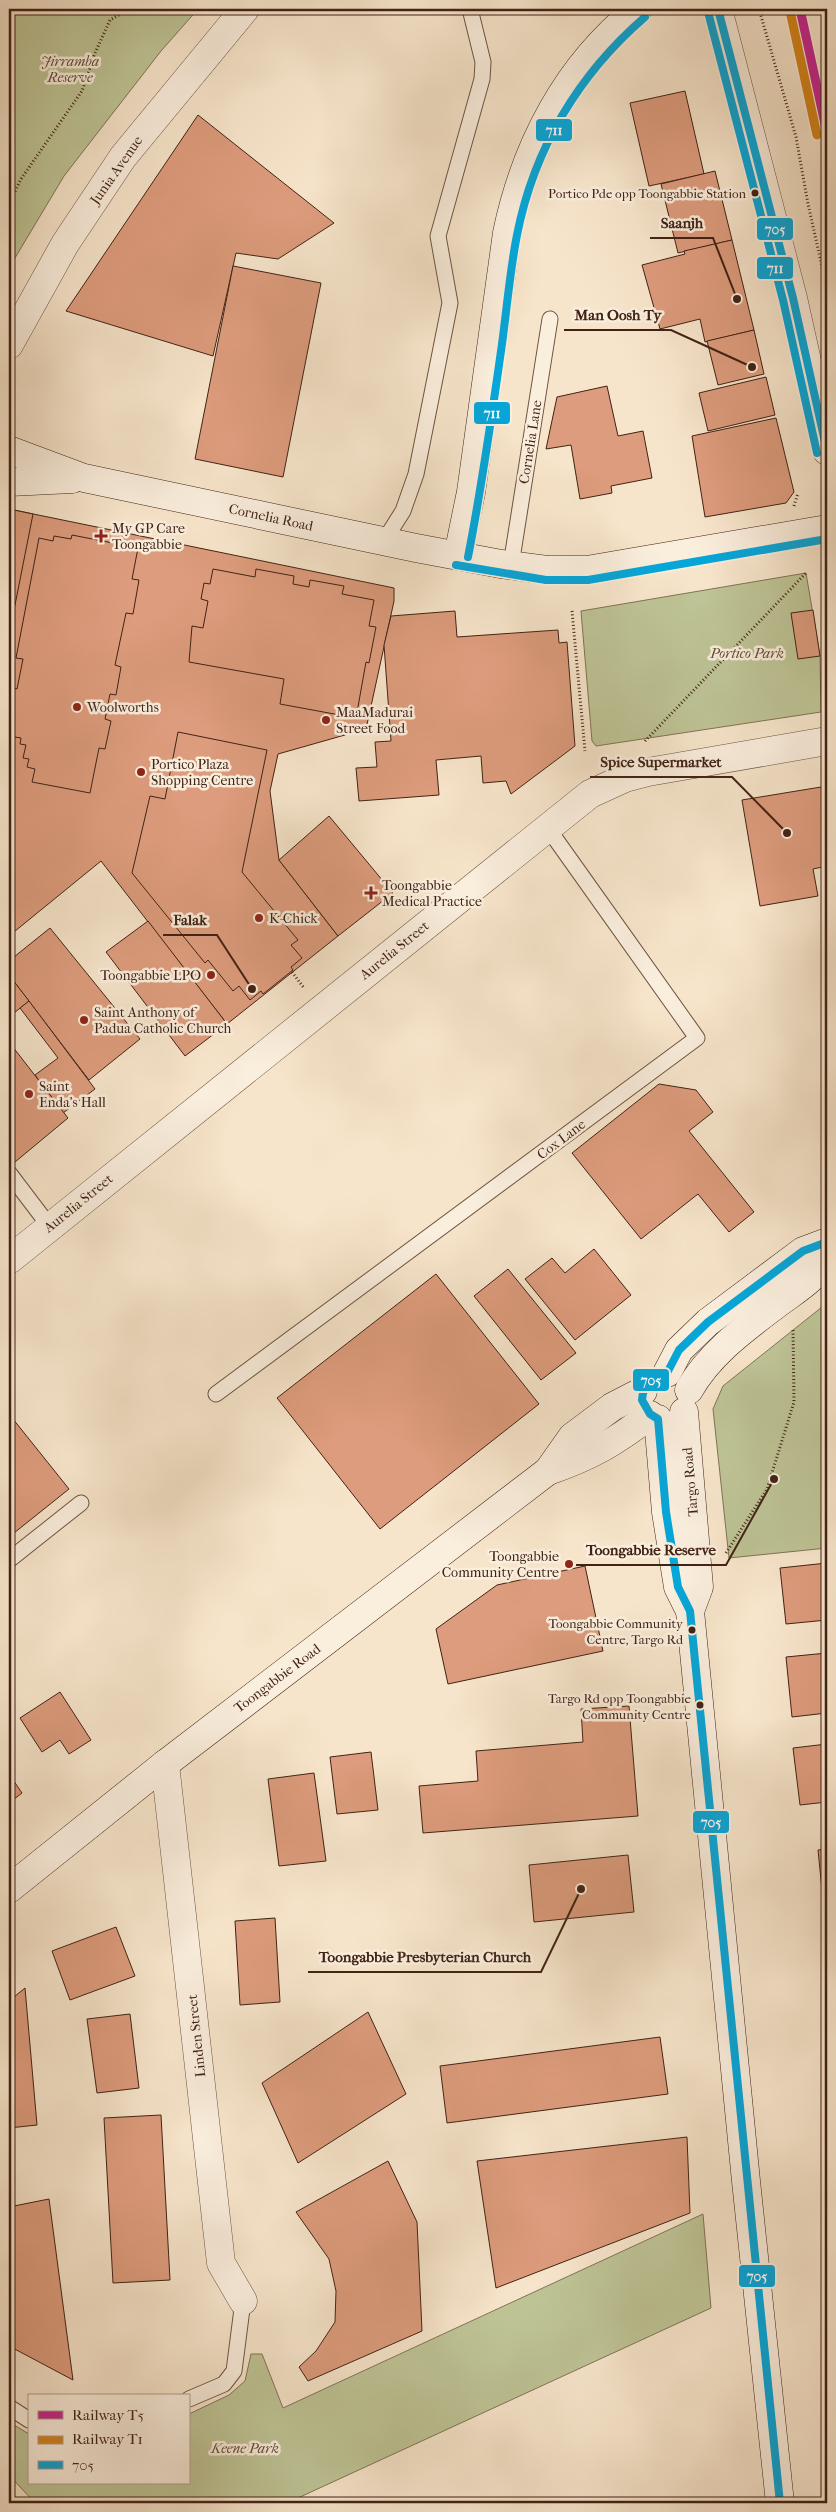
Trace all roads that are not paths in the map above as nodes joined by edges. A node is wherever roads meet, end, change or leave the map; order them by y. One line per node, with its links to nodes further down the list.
1 (245, 9): 6 (street, Junia Avenue)
2 (470, 9): 12 (lane)
3 (638, 9): 13 (street)
4 (718, 9): 8 (street)
5 (550, 319): 14 (lane, Cornelia Lane)
6 (9, 346)
7 (9, 450): 9 (street, Cornelia Road)
8 (827, 451)
9 (84, 478): 10 (street, Cornelia Road); 12 (street, Cornelia Road)
10 (9, 482)
11 (827, 529): 14 (street, Cornelia Road)
12 (384, 541): 13 (street, Cornelia Road)
13 (458, 556): 14 (street, Cornelia Road)
14 (511, 565)
15 (827, 741): 16 (street, Aurelia Street)
16 (547, 827): 18 (street, Aurelia Street); 23 (lane, Cox Lane)
17 (9, 1173): 18 (lane)
18 (50, 1227): 21 (street, Aurelia Street)
19 (827, 1242): 22 (street)
20 (827, 1258): 24 (street)
21 (9, 1260)
22 (667, 1374): 24 (street); 25 (street)
23 (216, 1394)
24 (686, 1401): 25 (street); 28 (street, Targo Road)
25 (650, 1409): 28 (street, Targo Road); 29 (street, Toongabbie Road)
26 (81, 1503): 27 (lane)
27 (9, 1560)
28 (690, 1611): 35 (street, Targo Road)
29 (166, 1764): 30 (street, Toongabbie Road); 31 (street, Linden Street)
30 (9, 1889)
31 (243, 2301): 32 (lane)
32 (190, 2399)
33 (9, 2407): 34 (lane)
34 (28, 2419)
35 (780, 2503)

